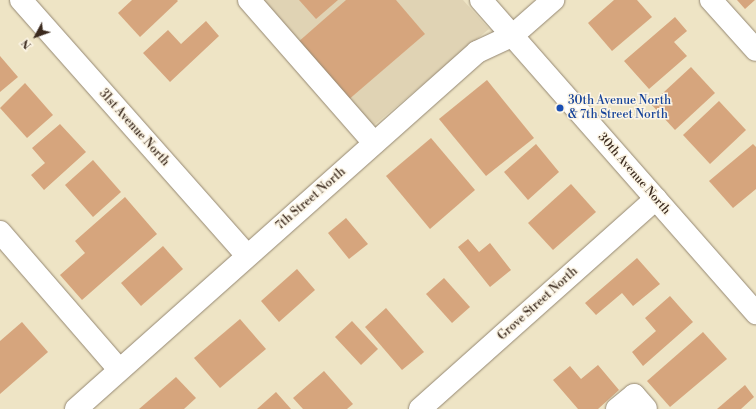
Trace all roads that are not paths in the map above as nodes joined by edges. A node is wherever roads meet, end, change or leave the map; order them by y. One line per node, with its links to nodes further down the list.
1 (21, 0): 11 (street, 31st Avenue North)
2 (481, 0): 6 (street, 30th Avenue North)
3 (553, 0): 6 (street, 7th Street North)
4 (711, 0): 7 (street)
5 (251, 1): 8 (street)
6 (512, 36): 8 (street, 7th Street North); 9 (street, 30th Avenue North)
7 (756, 50)
8 (374, 143): 11 (street, 7th Street North)
9 (656, 199): 12 (street, 30th Avenue North); 15 (street, Grove Street North)
10 (0, 232): 13 (street)
11 (247, 255): 13 (street, 7th Street North)
12 (756, 313)
13 (118, 368): 14 (street, 7th Street North)
14 (76, 409)
15 (420, 409)
16 (617, 409): 17 (street)
17 (646, 409)

